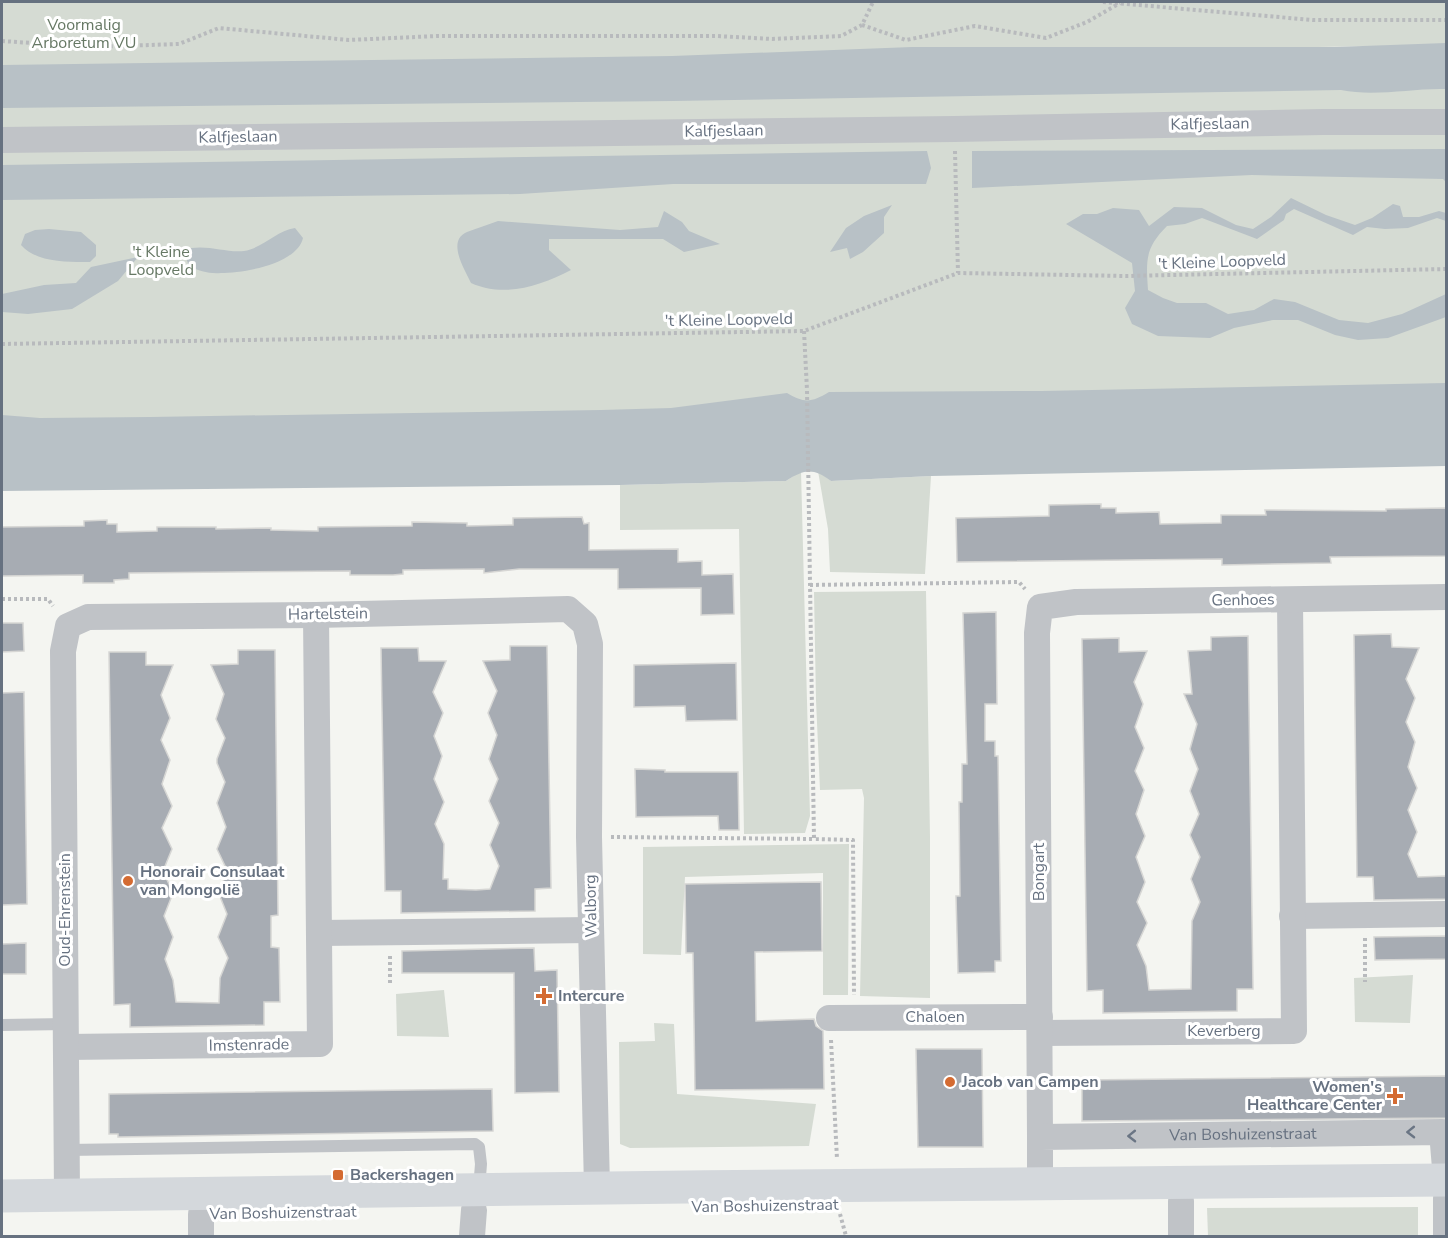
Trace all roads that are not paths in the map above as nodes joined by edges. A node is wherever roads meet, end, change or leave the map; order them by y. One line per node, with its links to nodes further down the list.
1 (1446, 122): 2 (street, Kalfjeslaan)
2 (2, 140)
3 (1446, 597): 4 (street, Genhoes)
4 (1290, 600): 5 (street, Genhoes); 10 (street, Keverberg)
5 (1040, 607): 15 (street, Bongart)
6 (316, 615): 7 (street, Hartelstein); 8 (street, Hartelstein); 12 (street, Imstenrade)
7 (585, 624): 11 (street, Walborg)
8 (68, 626): 16 (street, Oud-Ehrenstein)
9 (1446, 914): 10 (street)
10 (1292, 916): 15 (street, Keverberg)
11 (591, 930): 12 (street); 23 (street, Walborg)
12 (319, 933): 16 (street, Imstenrade)
13 (842, 1018): 15 (street, Chaloen)
14 (2, 1025): 16 (lane)
15 (1040, 1025): 17 (street, Bongart)
16 (66, 1036): 18 (street, Oud-Ehrenstein)
17 (1040, 1137): 19 (street, Van Boshuizenstraat, one-way to 17); 21 (street)
18 (67, 1150): 24 (street, Oud-Ehrenstein); 25 (lane)
19 (1446, 1189): 20 (street, Van Boshuizenstraat); 29 (street)
20 (1181, 1191): 21 (street, Van Boshuizenstraat); 28 (street)
21 (1041, 1192): 23 (street, Van Boshuizenstraat); 23 (street, Van Boshuizenstraat)
22 (2, 1196): 24 (street, Van Boshuizenstraat)
23 (597, 1198): 25 (street, Van Boshuizenstraat)
24 (67, 1205): 26 (street, Van Boshuizenstraat); 27 (street, Van Boshuizenstraat)
25 (475, 1212): 26 (street, Van Boshuizenstraat)
26 (201, 1215)
27 (2, 1216)
28 (1182, 1236)
29 (1446, 1236)

